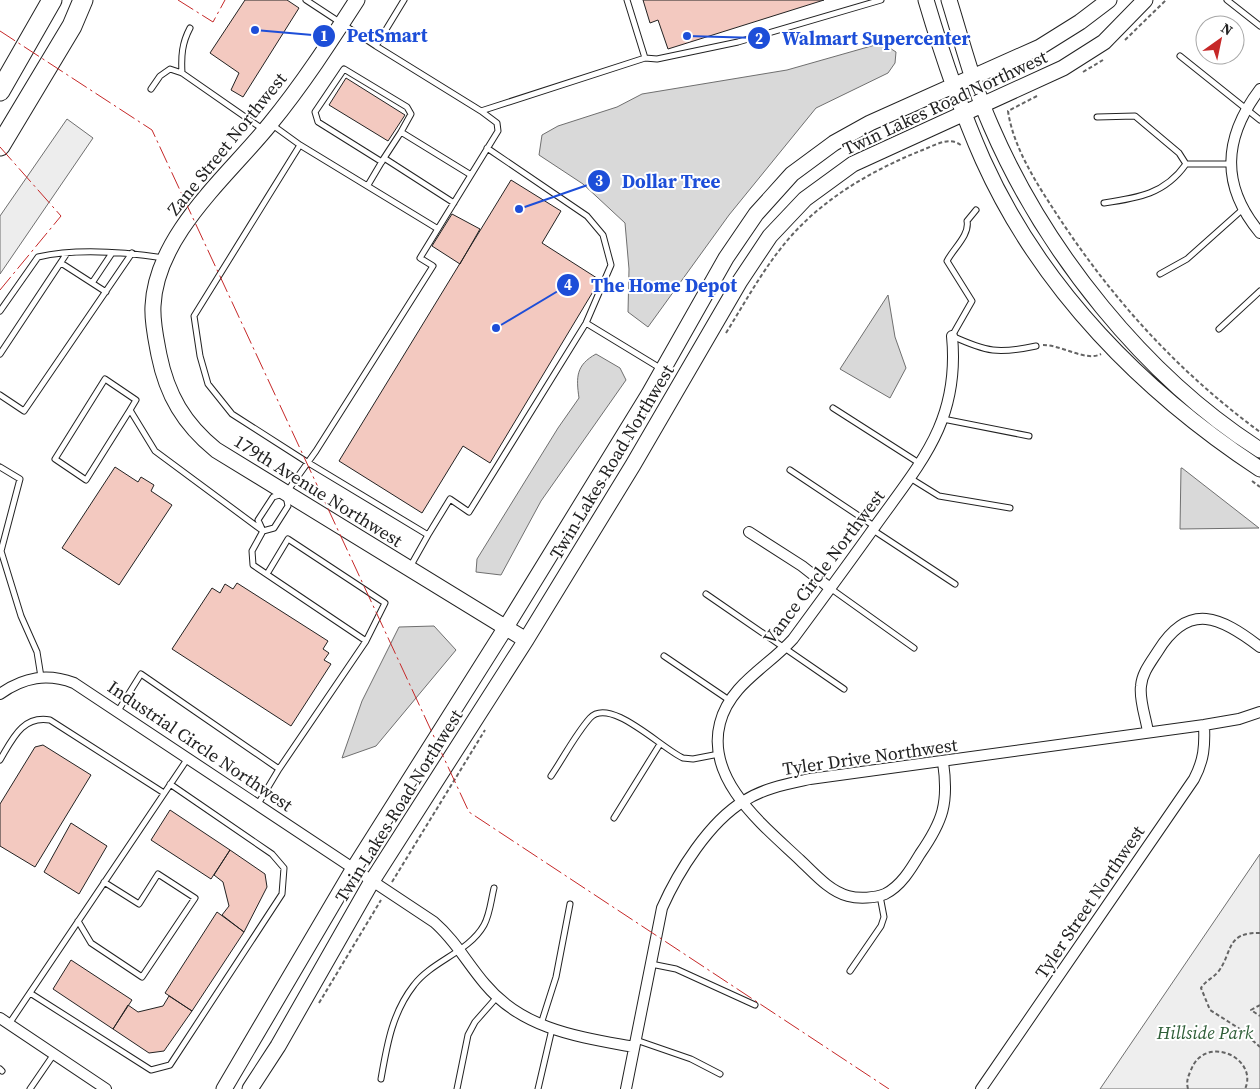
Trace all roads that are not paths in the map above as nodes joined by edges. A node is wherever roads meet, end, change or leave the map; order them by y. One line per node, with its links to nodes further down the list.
1 (52, 0): 24 (highway)
2 (83, 0): 34 (highway)
3 (307, 0): 13 (lane)
4 (357, 0): 13 (street, Zane Street Northwest)
5 (404, 0): 16 (lane)
6 (627, 0): 18 (lane)
7 (881, 0): 18 (lane)
8 (926, 0): 21 (street)
9 (949, 0): 20 (street)
10 (1110, 0): 20 (street, Twin Lakes Road Northwest)
11 (1145, 0): 25 (street, Twin Lakes Road Northwest)
12 (1227, 0): 14 (lane)
13 (342, 23): 16 (lane); 31 (street, Zane Street Northwest)
14 (1260, 26)
15 (190, 28): 19 (lane)
16 (376, 46): 27 (lane)
17 (1180, 56): 26 (lane)
18 (645, 58): 27 (lane)
19 (182, 73): 22 (lane); 31 (lane)
20 (973, 76): 21 (street, Twin Lakes Road Northwest); 25 (street)
21 (953, 86): 28 (street); 63 (street, Twin Lakes Road Northwest)
22 (151, 89)
23 (1260, 89): 26 (street)
24 (0, 92)
25 (983, 105): 28 (street, Twin Lakes Road Northwest); 69 (street)
26 (1246, 109): 30 (lane); 38 (street)
27 (481, 111): 35 (lane)
28 (964, 114): 73 (street); 88 (street, Twin Lakes Road Northwest)
29 (1097, 117): 37 (lane)
30 (1260, 120)
31 (267, 127): 33 (lane); 50 (street, Zane Street Northwest)
32 (401, 132): 36 (lane); 36 (lane); 39 (lane)
33 (300, 145): 40 (lane); 70 (lane)
34 (0, 146)
35 (487, 148): 39 (lane); 58 (lane)
36 (383, 160): 40 (lane); 41 (lane)
37 (1186, 164): 38 (lane); 42 (lane)
38 (1231, 164): 43 (street)
39 (471, 175): 41 (lane)
40 (368, 185): 45 (lane)
41 (454, 202): 45 (lane)
42 (1104, 203)
43 (1244, 208): 46 (street); 52 (lane)
44 (976, 210): 60 (lane)
45 (438, 229): 70 (lane)
46 (1260, 233)
47 (112, 253): 48 (lane); 49 (lane); 53 (lane)
48 (132, 253): 50 (lane); 55 (lane)
49 (67, 254): 51 (lane); 56 (lane)
50 (165, 258): 57 (street, Zane Street Northwest)
51 (61, 263): 53 (lane); 62 (lane)
52 (1160, 274)
53 (92, 283): 55 (lane)
54 (1260, 291): 59 (lane)
55 (106, 292): 64 (lane)
56 (0, 311)
57 (154, 322): 76 (street, 179th Avenue Northwest)
58 (586, 323): 63 (lane); 81 (lane)
59 (1219, 329)
60 (952, 336): 61 (lane); 67 (street, Vance Circle Northwest)
61 (1036, 346)
62 (0, 354)
63 (663, 370): 87 (street, Twin Lakes Road Northwest)
64 (0, 395)
65 (833, 408): 71 (lane)
66 (130, 410): 66 (lane); 79 (lane)
67 (943, 419): 68 (lane); 71 (street, Vance Circle Northwest)
68 (1029, 436)
69 (1260, 450)
70 (307, 462): 76 (lane); 81 (lane)
71 (920, 464): 75 (street, Vance Circle Northwest)
72 (0, 467): 94 (lane)
73 (1260, 469)
74 (790, 470): 78 (lane)
75 (910, 478): 77 (lane); 78 (street, Vance Circle Northwest)
76 (286, 493): 79 (lane); 79 (lane); 82 (street, 179th Avenue Northwest)
77 (1010, 508)
78 (874, 528): 84 (lane); 85 (street, Vance Circle Northwest)
79 (263, 531): 83 (lane)
80 (749, 532): 85 (street)
81 (428, 535): 82 (lane)
82 (409, 569): 87 (street, 179th Avenue Northwest)
83 (267, 574): 89 (lane); 89 (lane)
84 (955, 584)
85 (830, 588): 91 (street, Vance Circle Northwest); 92 (lane)
86 (706, 594): 91 (lane)
87 (506, 627): 88 (street, 179th Avenue Northwest); 114 (street, Twin Lakes Road Northwest)
88 (526, 640): 115 (street, Twin Lakes Road Northwest)
89 (366, 641): 107 (lane)
90 (1260, 647): 101 (street)
91 (786, 648): 95 (lane); 97 (street, Vance Circle Northwest)
92 (914, 648)
93 (664, 656): 97 (lane)
94 (42, 677): 96 (street, Industrial Circle Northwest); 98 (street, Industrial Circle Northwest)
95 (844, 689)
96 (0, 694)
97 (729, 700): 103 (street, Vance Circle Northwest)
98 (118, 711): 104 (street, Industrial Circle Northwest); 107 (lane)
99 (1260, 712): 100 (street, Tyler Drive Northwest)
100 (1204, 725): 101 (street, Tyler Drive Northwest); 141 (street, Tyler Street Northwest)
101 (1148, 732): 106 (street, Tyler Drive Northwest)
102 (660, 744): 103 (lane); 108 (lane); 113 (lane)
103 (719, 754): 111 (street, Vance Circle Northwest)
104 (188, 758): 109 (lane); 112 (street, Industrial Circle Northwest)
105 (0, 760): 110 (lane)
106 (943, 762): 111 (street, Tyler Drive Northwest); 118 (street)
107 (279, 769): 112 (lane)
108 (551, 776)
109 (170, 784): 110 (lane); 124 (lane)
110 (164, 793): 116 (lane)
111 (742, 802): 118 (street, Vance Circle Northwest); 122 (street, Tyler Drive Northwest)
112 (258, 804): 114 (street, Industrial Circle Northwest)
113 (614, 818)
114 (354, 868): 115 (street, Industrial Circle Northwest); 136 (street, Twin Lakes Road Northwest)
115 (372, 881): 121 (street, Industrial Circle Northwest); 137 (street, Twin Lakes Road Northwest)
116 (104, 882): 120 (lane); 120 (lane)
117 (494, 888): 121 (lane)
118 (880, 895): 123 (lane)
119 (570, 904): 128 (lane)
120 (78, 921): 124 (lane)
121 (459, 949): 125 (street, Industrial Circle Northwest); 133 (lane)
122 (650, 964): 126 (lane); 130 (street, Tyler Drive Northwest)
123 (850, 971)
124 (30, 993): 127 (lane)
125 (497, 997): 128 (street, Industrial Circle Northwest); 138 (lane)
126 (755, 1004)
127 (4, 1021): 131 (street)
128 (540, 1025): 129 (street, Industrial Circle Northwest)
129 (552, 1029): 130 (street, Industrial Circle Northwest); 139 (lane)
130 (635, 1043): 132 (lane); 140 (street, Tyler Drive Northwest)
131 (54, 1054): 134 (lane); 135 (street)
132 (720, 1074)
133 (381, 1079)
134 (30, 1089)
135 (106, 1089)
136 (224, 1089)
137 (250, 1089)
138 (457, 1089)
139 (538, 1089)
140 (626, 1089)
141 (981, 1089)

